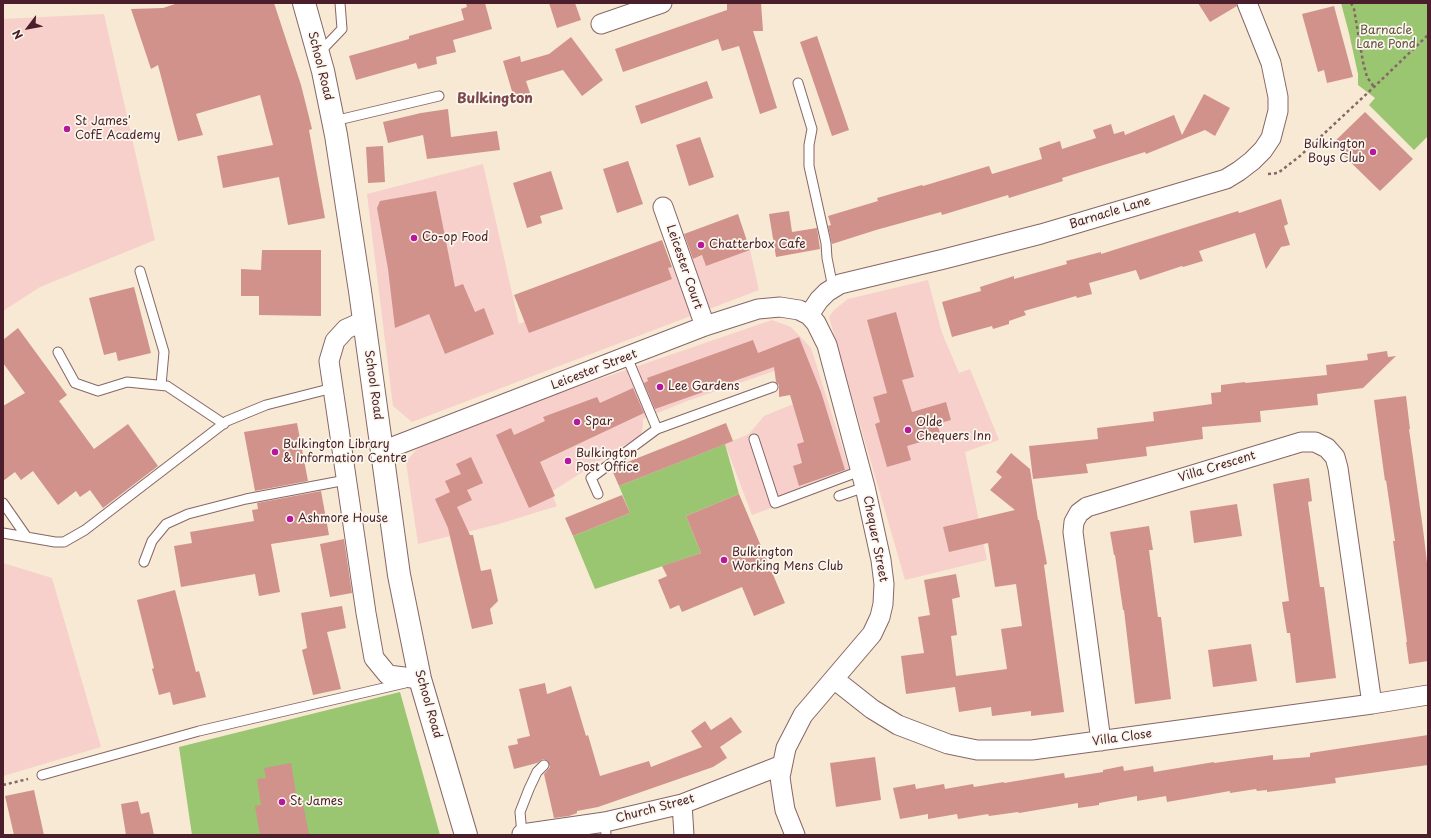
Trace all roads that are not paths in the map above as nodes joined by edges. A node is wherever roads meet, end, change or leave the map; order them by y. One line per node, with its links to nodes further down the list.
1 (304, 3): 6 (main road, School Road)
2 (340, 3): 6 (lane)
3 (1247, 3): 12 (street, Barnacle Lane)
4 (656, 4): 5 (street)
5 (600, 24)
6 (318, 54): 9 (main road, School Road)
7 (798, 83): 12 (lane)
8 (439, 96): 9 (lane)
9 (334, 122): 14 (main road, School Road)
10 (664, 207): 15 (street, Leicester Court)
11 (140, 271): 18 (lane)
12 (833, 288): 13 (street, Barnacle Lane)
13 (809, 315): 15 (street, Leicester Street); 25 (street, Chequer Street)
14 (364, 321): 20 (street); 24 (main road, School Road)
15 (705, 326): 17 (street, Leicester Street)
16 (58, 352): 18 (lane)
17 (627, 357): 22 (lane); 24 (street, Leicester Street)
18 (161, 385): 21 (lane)
19 (773, 387): 22 (lane)
20 (333, 388): 21 (lane); 26 (street)
21 (224, 424): 31 (lane)
22 (656, 430): 27 (lane)
23 (754, 439): 25 (lane)
24 (382, 451): 33 (main road, School Road)
25 (863, 479): 28 (lane); 34 (street, Chequer Street)
26 (346, 480): 32 (lane); 33 (street)
27 (598, 494)
28 (839, 496)
29 (3, 503): 31 (lane)
30 (3, 533): 31 (lane)
31 (26, 536)
32 (144, 562)
33 (420, 679): 40 (lane); 44 (main road, School Road)
34 (834, 679): 37 (street, Villa Close); 39 (street, Chequer Street)
35 (1428, 695): 36 (street, Villa Close)
36 (1372, 704): 37 (street, Villa Close); 37 (street, Villa Crescent)
37 (1101, 741)
38 (544, 765): 43 (lane)
39 (782, 765): 41 (street, Church Street); 46 (street, Chequer Street)
40 (42, 775)
41 (682, 804): 42 (street, Church Street); 45 (street)
42 (606, 829): 43 (street, Church Street)
43 (522, 834)
44 (466, 835)
45 (684, 835)
46 (795, 835)

